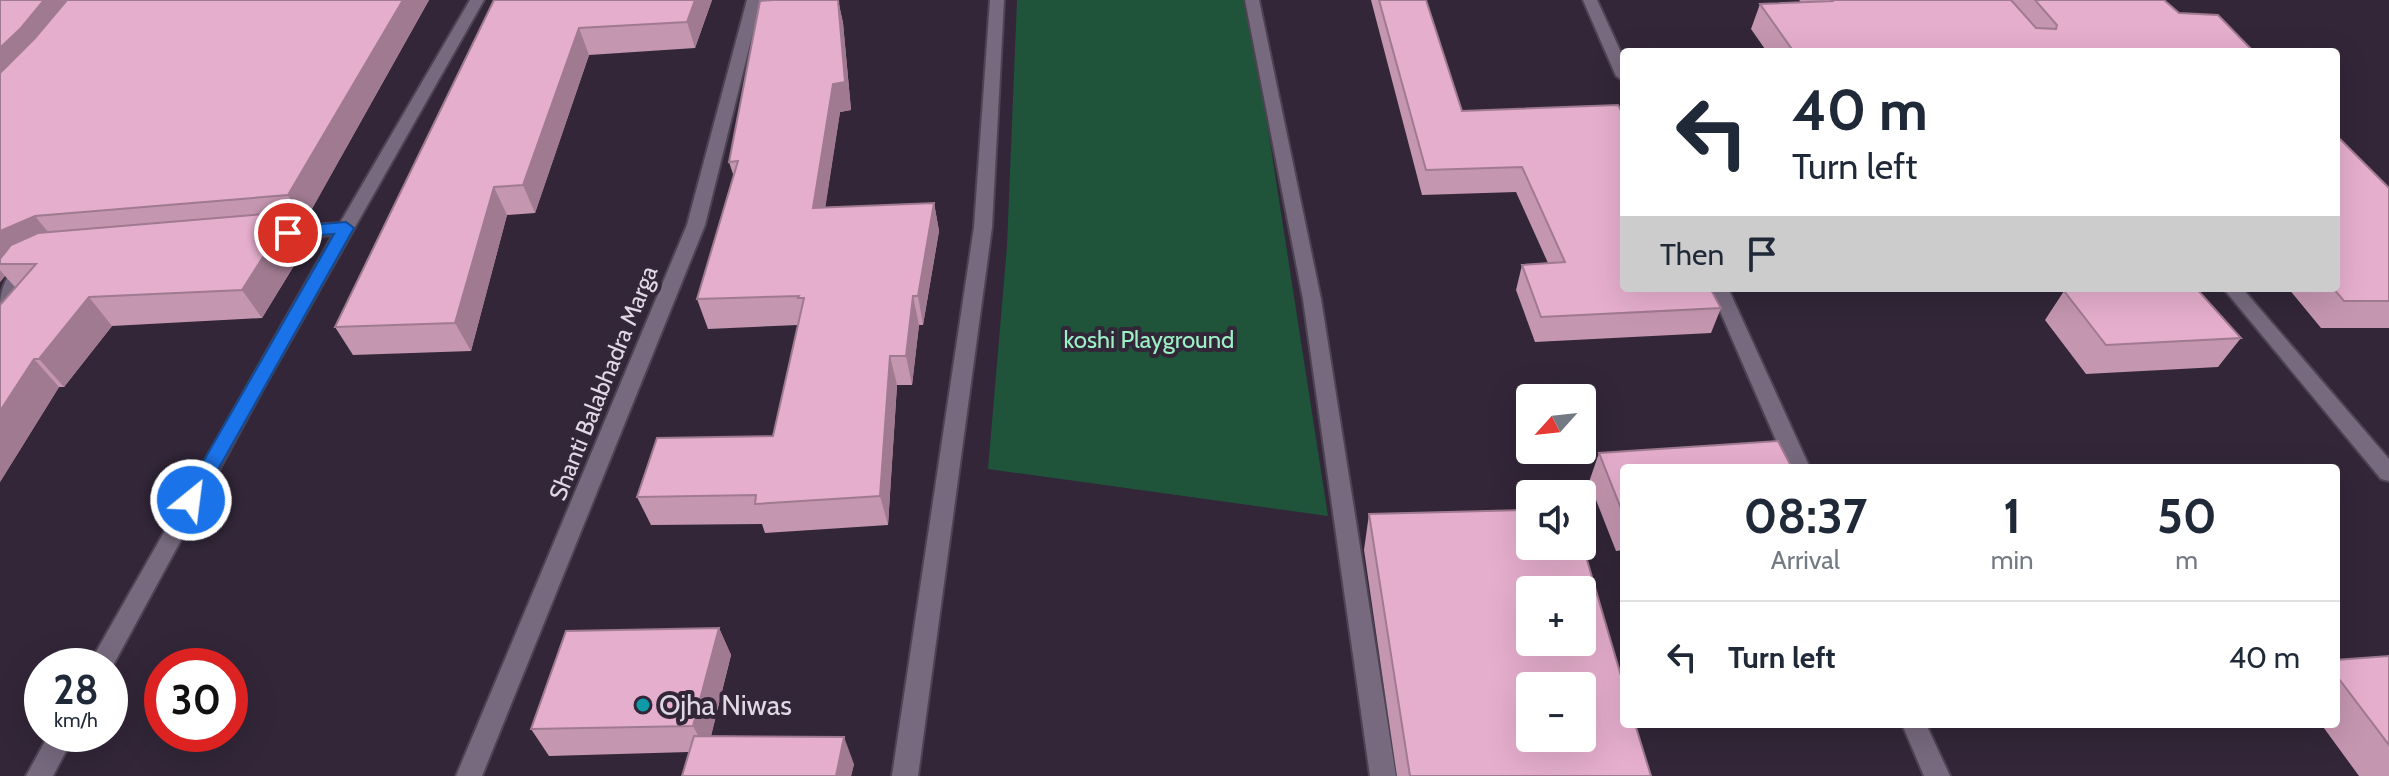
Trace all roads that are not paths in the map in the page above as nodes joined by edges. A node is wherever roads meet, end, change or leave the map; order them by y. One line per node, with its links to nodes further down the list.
1 (477, 0): 7 (street)
2 (754, 0): 19 (street, Shanti Balabhadra Marga)
3 (997, 0): 20 (street)
4 (1252, 0): 21 (street)
5 (1590, 0): 6 (street)
6 (1620, 67)
7 (346, 228): 8 (street); 15 (street)
8 (254, 235)
9 (41, 257): 12 (street)
10 (1721, 292): 13 (street)
11 (2235, 292): 14 (street)
12 (0, 300)
13 (1797, 464)
14 (2389, 473)
15 (110, 648)
16 (1916, 728): 22 (street)
17 (52, 752): 18 (street)
18 (39, 776)
19 (469, 776)
20 (905, 776)
21 (1383, 776)
22 (1937, 776)

